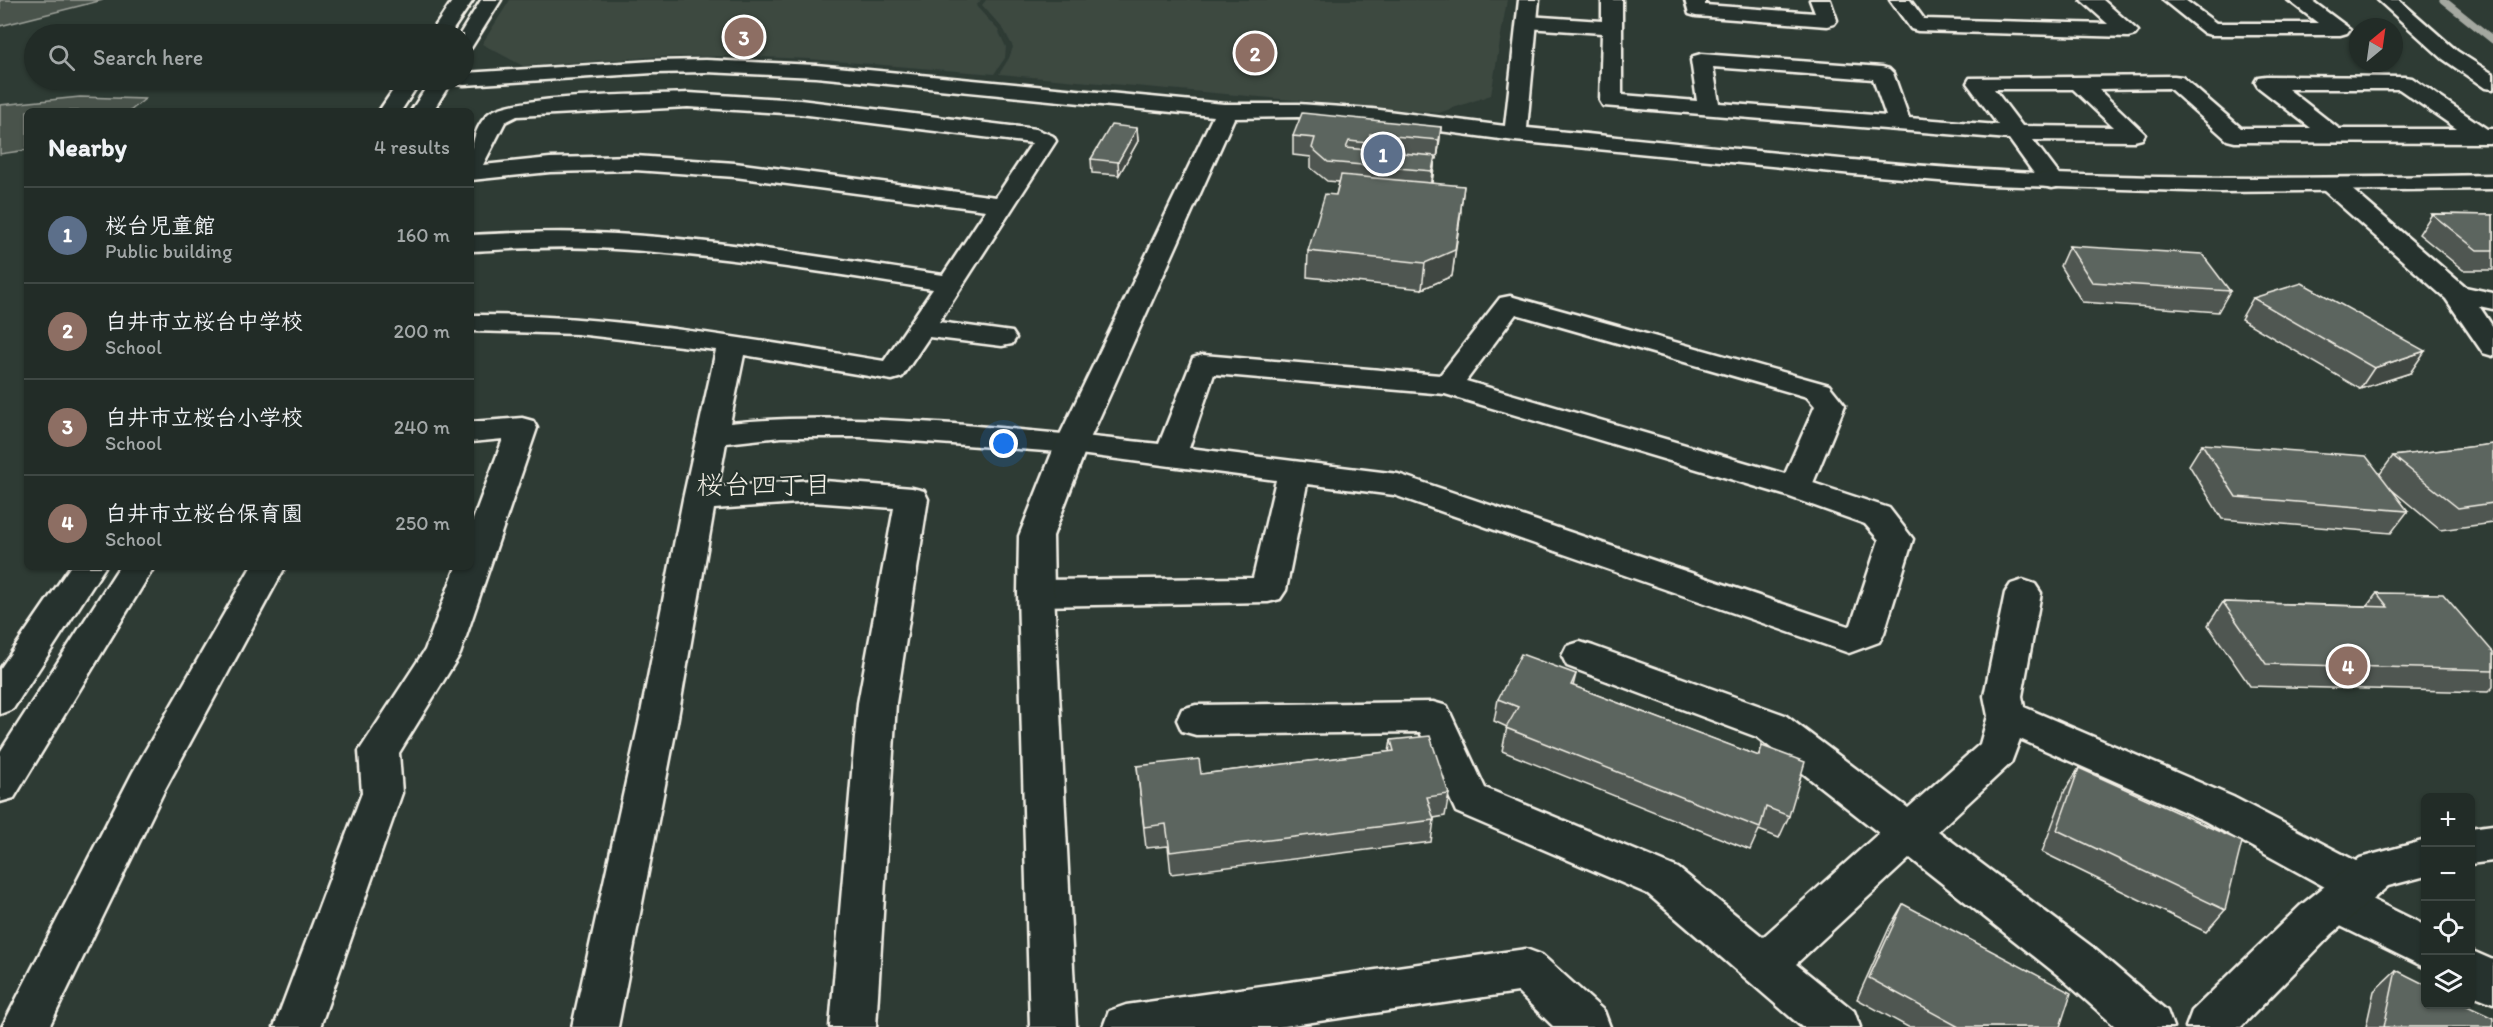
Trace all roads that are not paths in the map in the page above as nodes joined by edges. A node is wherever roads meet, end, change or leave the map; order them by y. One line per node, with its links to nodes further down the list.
1 (463, 0): 14 (street)
2 (491, 0): 15 (street)
3 (1529, 0): 13 (street)
4 (1612, 0): 16 (street)
5 (1695, 0): 6 (street)
6 (1820, 0)
7 (1900, 0): 17 (street)
8 (2091, 0): 17 (street)
9 (2174, 0): 10 (street)
10 (2298, 0)
11 (2388, 0): 20 (street)
12 (1994, 9): 17 (street)
13 (1527, 22): 16 (street); 29 (street)
14 (447, 24)
15 (474, 28)
16 (1612, 28): 25 (street)
17 (2009, 28)
18 (474, 79): 26 (street)
19 (2079, 83): 28 (street); 28 (street); 30 (street)
20 (2493, 83)
21 (404, 90): 23 (street)
22 (442, 90): 24 (street)
23 (392, 108)
24 (425, 108)
25 (1709, 109): 27 (street); 27 (street)
26 (1227, 110): 29 (street); 50 (street)
27 (1900, 124): 28 (street)
28 (2015, 133): 34 (street)
29 (1515, 134): 34 (street)
30 (2334, 135): 31 (street); 31 (street)
31 (2487, 136)
32 (474, 159): 37 (street)
33 (474, 173): 37 (street)
34 (2052, 181): 36 (street)
35 (2493, 182): 36 (street)
36 (2332, 185): 40 (street)
37 (1002, 206): 39 (street)
38 (474, 243): 39 (street)
39 (951, 284): 43 (street)
40 (2456, 293): 41 (street); 46 (street)
41 (2493, 301)
42 (474, 323): 45 (street)
43 (923, 328): 44 (street); 45 (street)
44 (1002, 338)
45 (731, 346): 49 (street)
46 (2493, 347)
47 (1448, 385): 51 (street); 53 (street); 53 (street)
48 (474, 432): 55 (street)
49 (713, 435): 50 (street); 54 (street)
50 (1072, 443): 51 (street); 60 (street)
51 (1170, 456): 52 (street)
52 (1294, 471): 53 (street); 60 (street)
53 (1795, 488)
54 (699, 499): 79 (street); 80 (street)
55 (474, 564)
56 (86, 570): 63 (street)
57 (135, 570): 66 (street)
58 (266, 570): 77 (street)
59 (472, 570): 78 (street)
60 (1036, 593): 81 (street)
61 (2024, 593): 64 (street)
62 (1580, 656): 67 (street)
63 (0, 699)
64 (2007, 716): 67 (street); 71 (street)
65 (1196, 720): 73 (street)
66 (0, 786)
67 (1910, 832): 73 (street); 85 (street)
68 (2493, 843): 69 (street)
69 (2475, 845)
70 (2421, 859): 71 (street)
71 (2348, 893): 72 (street); 86 (street)
72 (2421, 944)
73 (1764, 965): 84 (street)
74 (2475, 973): 75 (street)
75 (2493, 982)
76 (1245, 1019): 82 (street); 83 (street)
77 (25, 1027)
78 (297, 1027)
79 (595, 1027)
80 (853, 1027)
81 (1053, 1027)
82 (1125, 1027)
83 (1587, 1027)
84 (1837, 1027)
85 (2150, 1027)
86 (2209, 1027)

